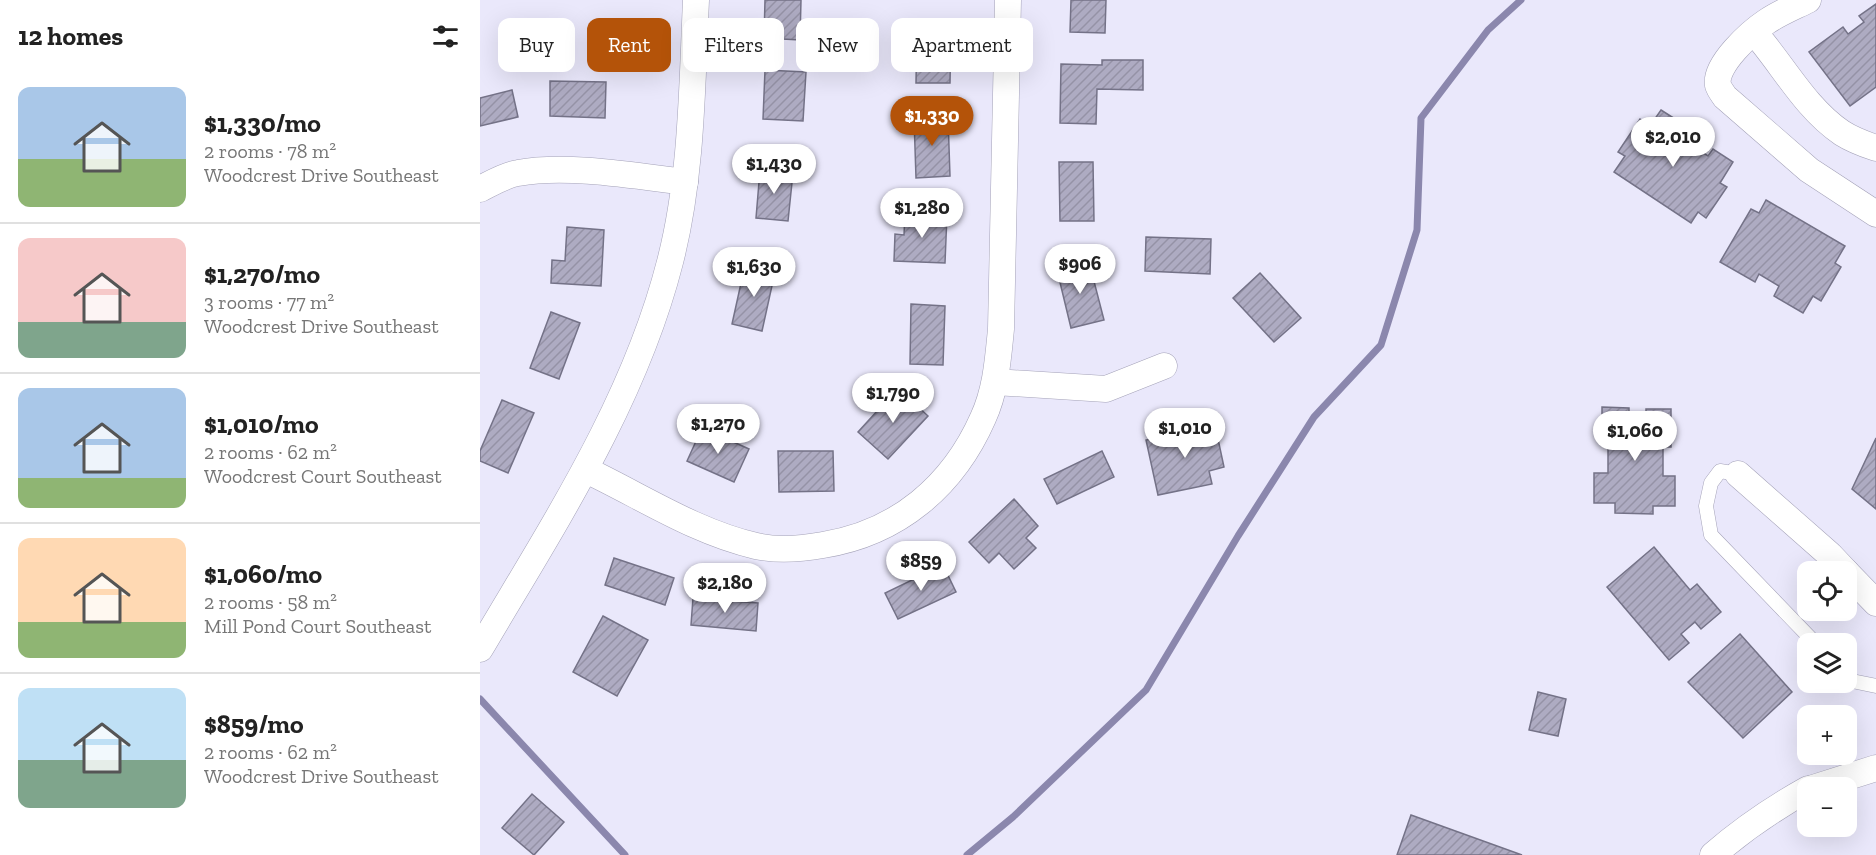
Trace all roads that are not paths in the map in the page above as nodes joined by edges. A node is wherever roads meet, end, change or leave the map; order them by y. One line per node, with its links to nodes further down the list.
1 (696, 0): 6 (street)
2 (1008, 0): 10 (street)
3 (1808, 0): 4 (street)
4 (1754, 32): 5 (street); 8 (street)
5 (1876, 148)
6 (685, 182): 7 (street); 11 (street)
7 (480, 189)
8 (1876, 214)
9 (1164, 366): 10 (street)
10 (995, 382): 11 (street)
11 (586, 470): 17 (street)
12 (1738, 474): 13 (street); 16 (lane)
13 (1836, 561)
14 (1857, 583): 15 (street)
15 (1876, 603)
16 (1805, 633)
17 (480, 649)
18 (1857, 682): 19 (lane)
19 (1876, 686)
20 (1876, 768): 21 (street)
21 (1848, 777)
22 (1797, 795): 23 (street)
23 (1713, 855)

